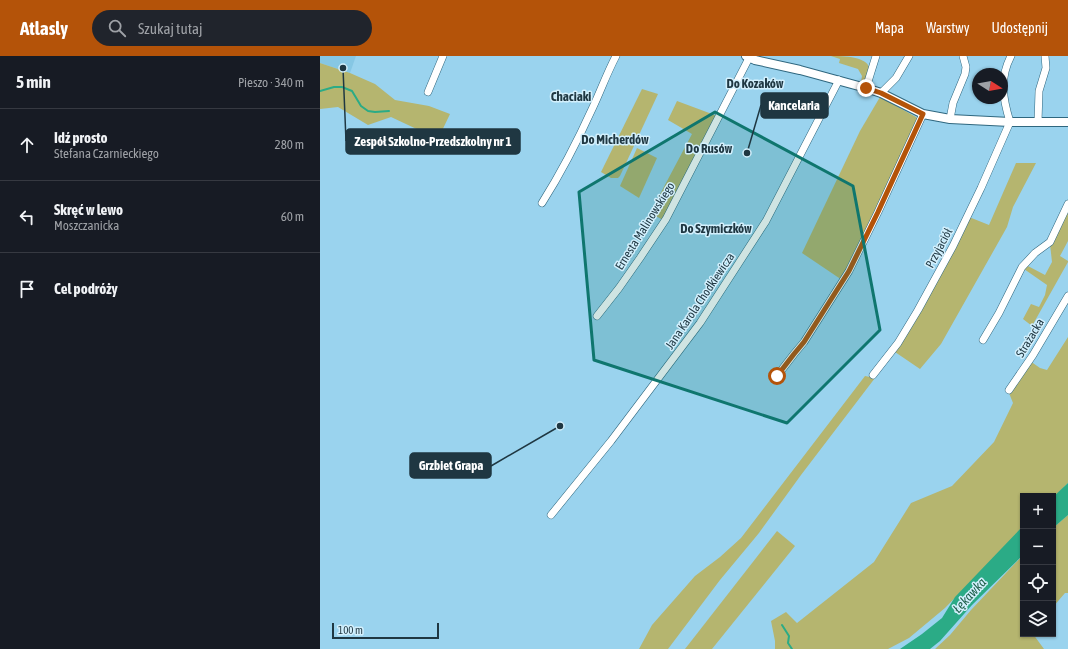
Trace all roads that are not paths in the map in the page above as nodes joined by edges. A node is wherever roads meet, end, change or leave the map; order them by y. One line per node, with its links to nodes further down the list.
1 (443, 56): 11 (street)
2 (616, 56): 18 (street)
3 (876, 56): 10 (street)
4 (909, 56): 12 (street)
5 (963, 56): 14 (street)
6 (1011, 56): 15 (street)
7 (1045, 56): 16 (street)
8 (748, 57): 9 (street); 21 (street, Ernesta Malinowskiego)
9 (839, 80): 10 (street); 26 (street, Jana Karola Chodkiewicza)
10 (866, 88): 12 (street)
11 (428, 92)
12 (881, 93): 13 (street)
13 (923, 114): 14 (street); 24 (street)
14 (950, 119): 15 (street)
15 (1010, 122): 16 (street); 23 (street, Przyjaciół)
16 (1038, 122): 17 (street)
17 (1068, 122)
18 (542, 202)
19 (1068, 204): 22 (street)
20 (1068, 296): 25 (street, Strażacka)
21 (597, 316)
22 (983, 340)
23 (873, 375)
24 (777, 376)
25 (1010, 390)
26 (551, 515)

